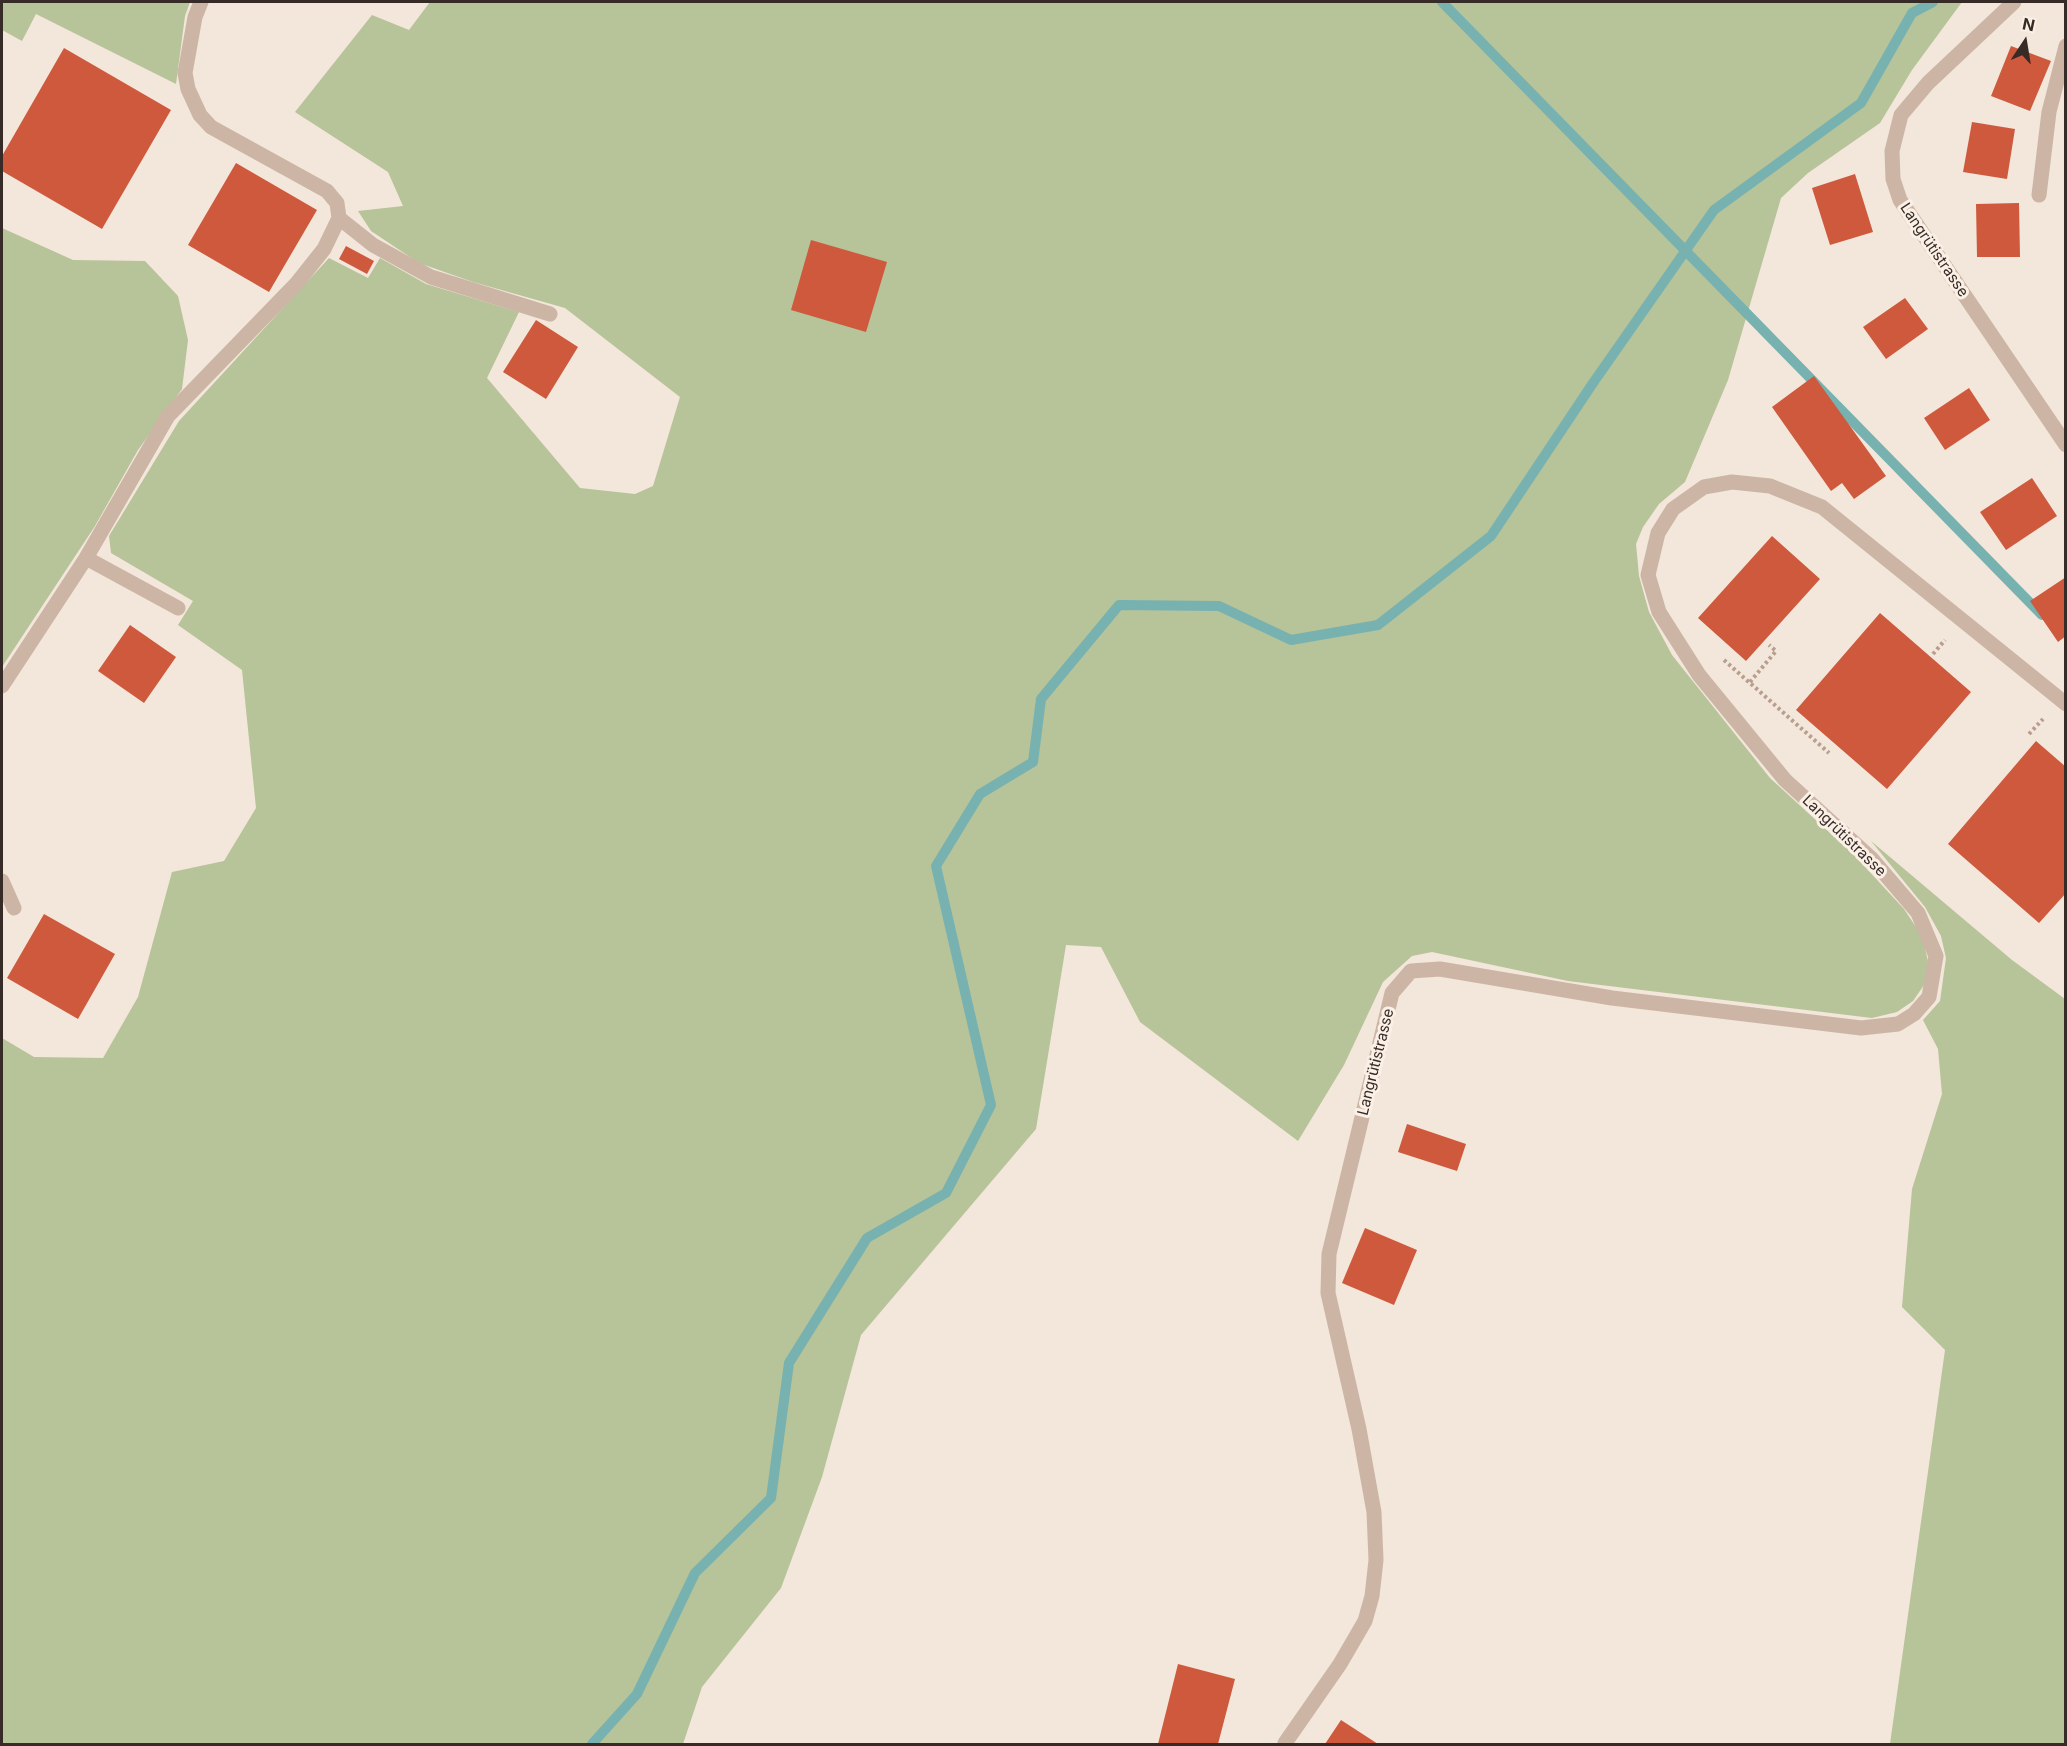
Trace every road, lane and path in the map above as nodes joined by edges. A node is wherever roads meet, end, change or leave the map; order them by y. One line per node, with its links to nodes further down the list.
1 (201, 2): 5 (street)
2 (2014, 2): 7 (street, Langrütistrasse)
3 (2066, 46): 4 (street)
4 (2039, 195)
5 (339, 218): 6 (street); 8 (street)
6 (550, 314)
7 (2066, 445)
8 (86, 558): 9 (street); 13 (street)
9 (178, 608)
10 (1769, 645): 12 (path)
11 (1722, 657): 12 (path)
12 (1750, 682): 15 (path)
13 (2, 687)
14 (2066, 704): 18 (street, Langrütistrasse)
15 (1829, 753)
16 (2, 881): 17 (street)
17 (14, 908)
18 (1285, 1743)

